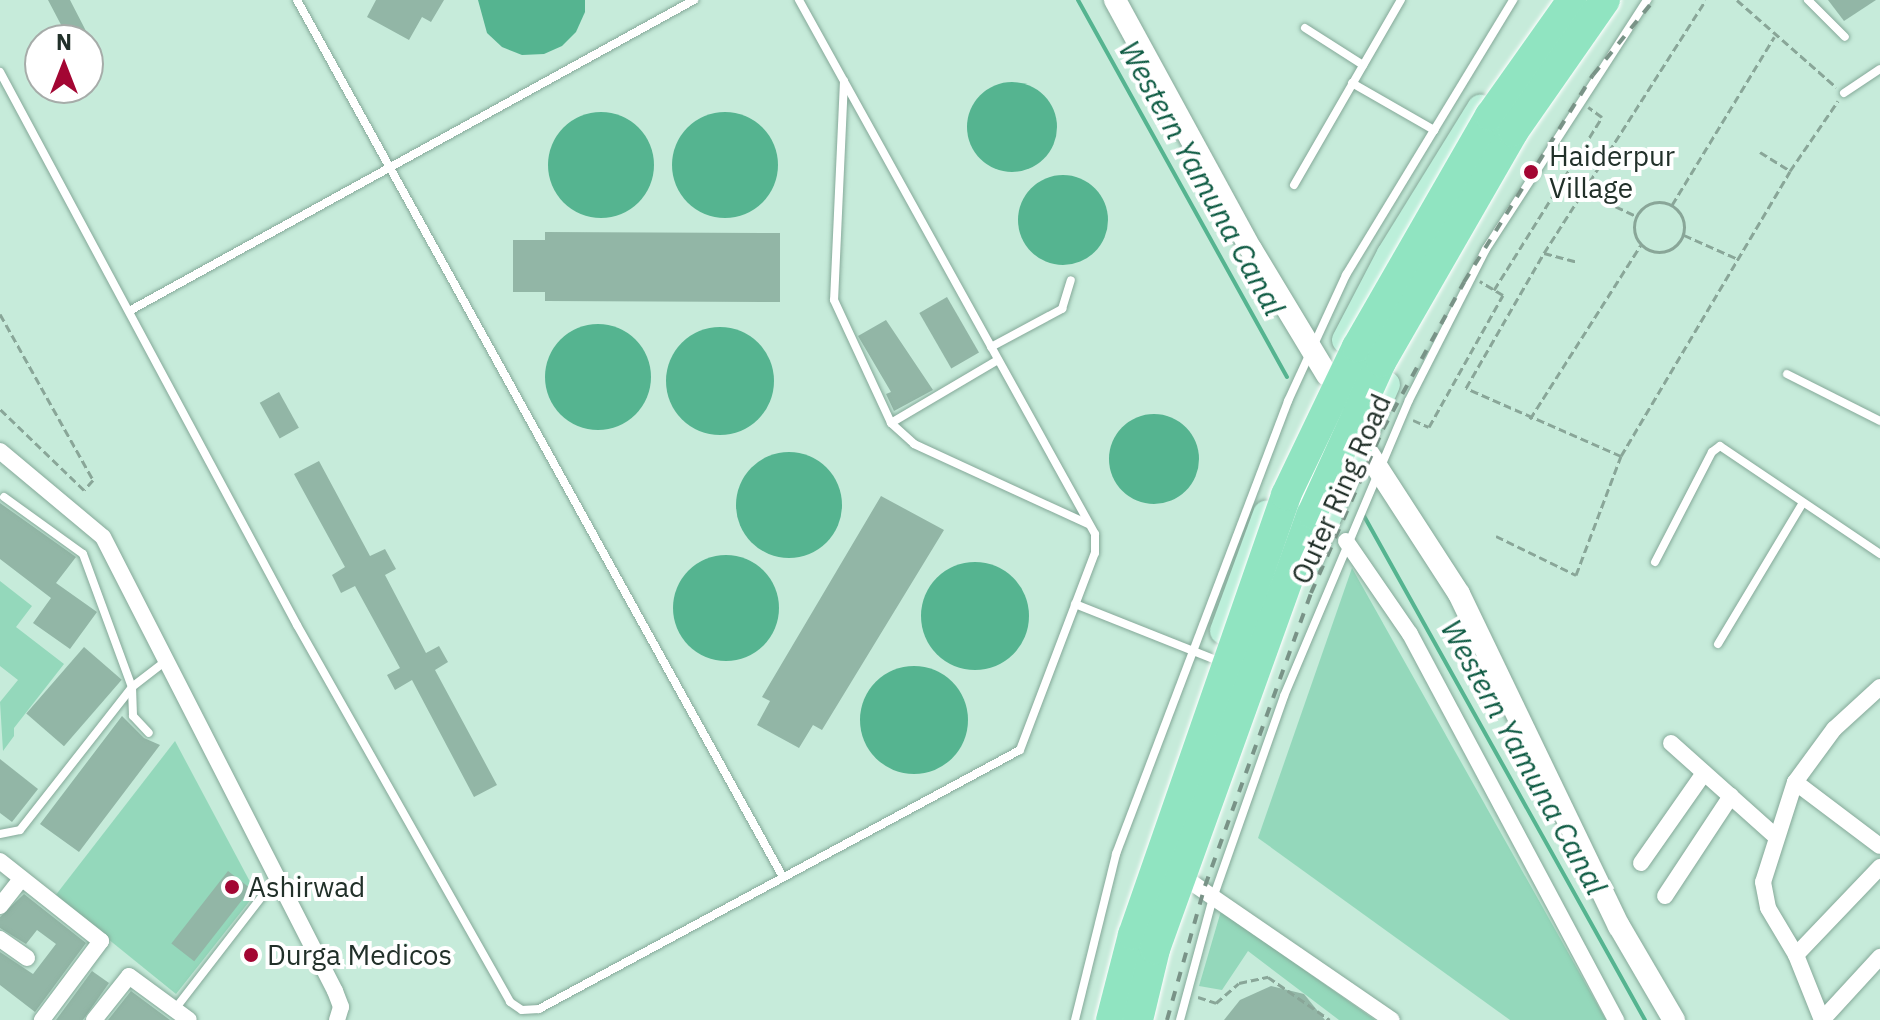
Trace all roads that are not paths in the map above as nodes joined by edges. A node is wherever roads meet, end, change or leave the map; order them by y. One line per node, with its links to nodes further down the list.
1 (297, 0): 24 (lane)
2 (694, 0): 24 (lane)
3 (799, 0): 20 (lane)
4 (1115, 0): 29 (street)
5 (1401, 0): 16 (lane)
6 (1513, 0): 23 (lane)
7 (1554, 0): 15 (main road, Outer Ring Road)
8 (1572, 0): 79 (highway, Outer Ring Road, bridge)
9 (1605, 0): 80 (highway, Outer Ring Road, bridge)
10 (1621, 0): 19 (main road, Outer Ring Road)
11 (1647, 0): 37 (lane)
12 (1808, 0): 14 (lane)
13 (1305, 28): 16 (lane)
14 (1845, 37)
15 (1521, 47): 19 (main road); 32 (main road, Outer Ring Road)
16 (1363, 65): 21 (lane)
17 (1880, 69): 22 (lane)
18 (0, 72): 27 (lane)
19 (1565, 77): 35 (main road, Outer Ring Road)
20 (844, 81): 28 (lane); 34 (lane)
21 (1352, 83): 23 (lane); 25 (lane)
22 (1844, 93)
23 (1434, 130): 29 (lane)
24 (390, 167): 27 (lane); 62 (lane)
25 (1294, 185)
26 (1071, 280): 28 (lane)
27 (131, 310): 62 (lane)
28 (991, 347): 30 (lane)
29 (1310, 350): 32 (street); 46 (lane)
30 (998, 360): 34 (lane); 40 (lane)
31 (1787, 374): 33 (lane)
32 (1327, 375): 46 (main road, Outer Ring Road)
33 (1880, 421)
34 (891, 423): 40 (lane)
35 (1362, 444): 37 (street); 64 (main road, Outer Ring Road)
36 (0, 451): 47 (street)
37 (1379, 469): 41 (lane); 85 (street)
38 (4, 497): 48 (lane)
39 (1802, 504): 42 (lane); 43 (lane); 45 (lane)
40 (1089, 524): 44 (lane)
41 (1346, 541): 66 (lane); 84 (street)
42 (1880, 554)
43 (1655, 562)
44 (1075, 604): 46 (lane); 62 (lane)
45 (1718, 644)
46 (1202, 655): 77 (lane); 78 (main road, Outer Ring Road)
47 (168, 659): 48 (lane); 61 (street)
48 (132, 687): 50 (lane); 55 (lane)
49 (1880, 687): 53 (street)
50 (149, 733)
51 (1671, 743): 52 (street)
52 (1704, 773): 54 (street); 59 (street)
53 (1795, 782): 56 (street); 57 (street)
54 (1731, 796): 56 (street); 65 (street)
55 (0, 834)
56 (1775, 836): 69 (street)
57 (1880, 846)
58 (0, 861): 63 (street)
59 (1641, 863)
60 (1880, 867): 69 (street)
61 (278, 877): 72 (lane); 76 (street)
62 (783, 877)
63 (21, 879): 67 (street); 73 (street)
64 (1188, 880): 66 (street); 81 (main road, Outer Ring Road)
65 (1665, 896)
66 (1213, 898): 82 (lane); 83 (street)
67 (0, 906)
68 (0, 939): 71 (street)
69 (1796, 955): 86 (street)
70 (1880, 957): 86 (street)
71 (27, 958)
72 (175, 1009): 74 (street); 75 (street)
73 (42, 1020)
74 (94, 1020)
75 (189, 1020)
76 (337, 1020)
77 (1075, 1020)
78 (1102, 1020)
79 (1111, 1020)
80 (1138, 1020)
81 (1147, 1020)
82 (1180, 1020)
83 (1392, 1020)
84 (1616, 1020)
85 (1674, 1020)
86 (1822, 1020)

